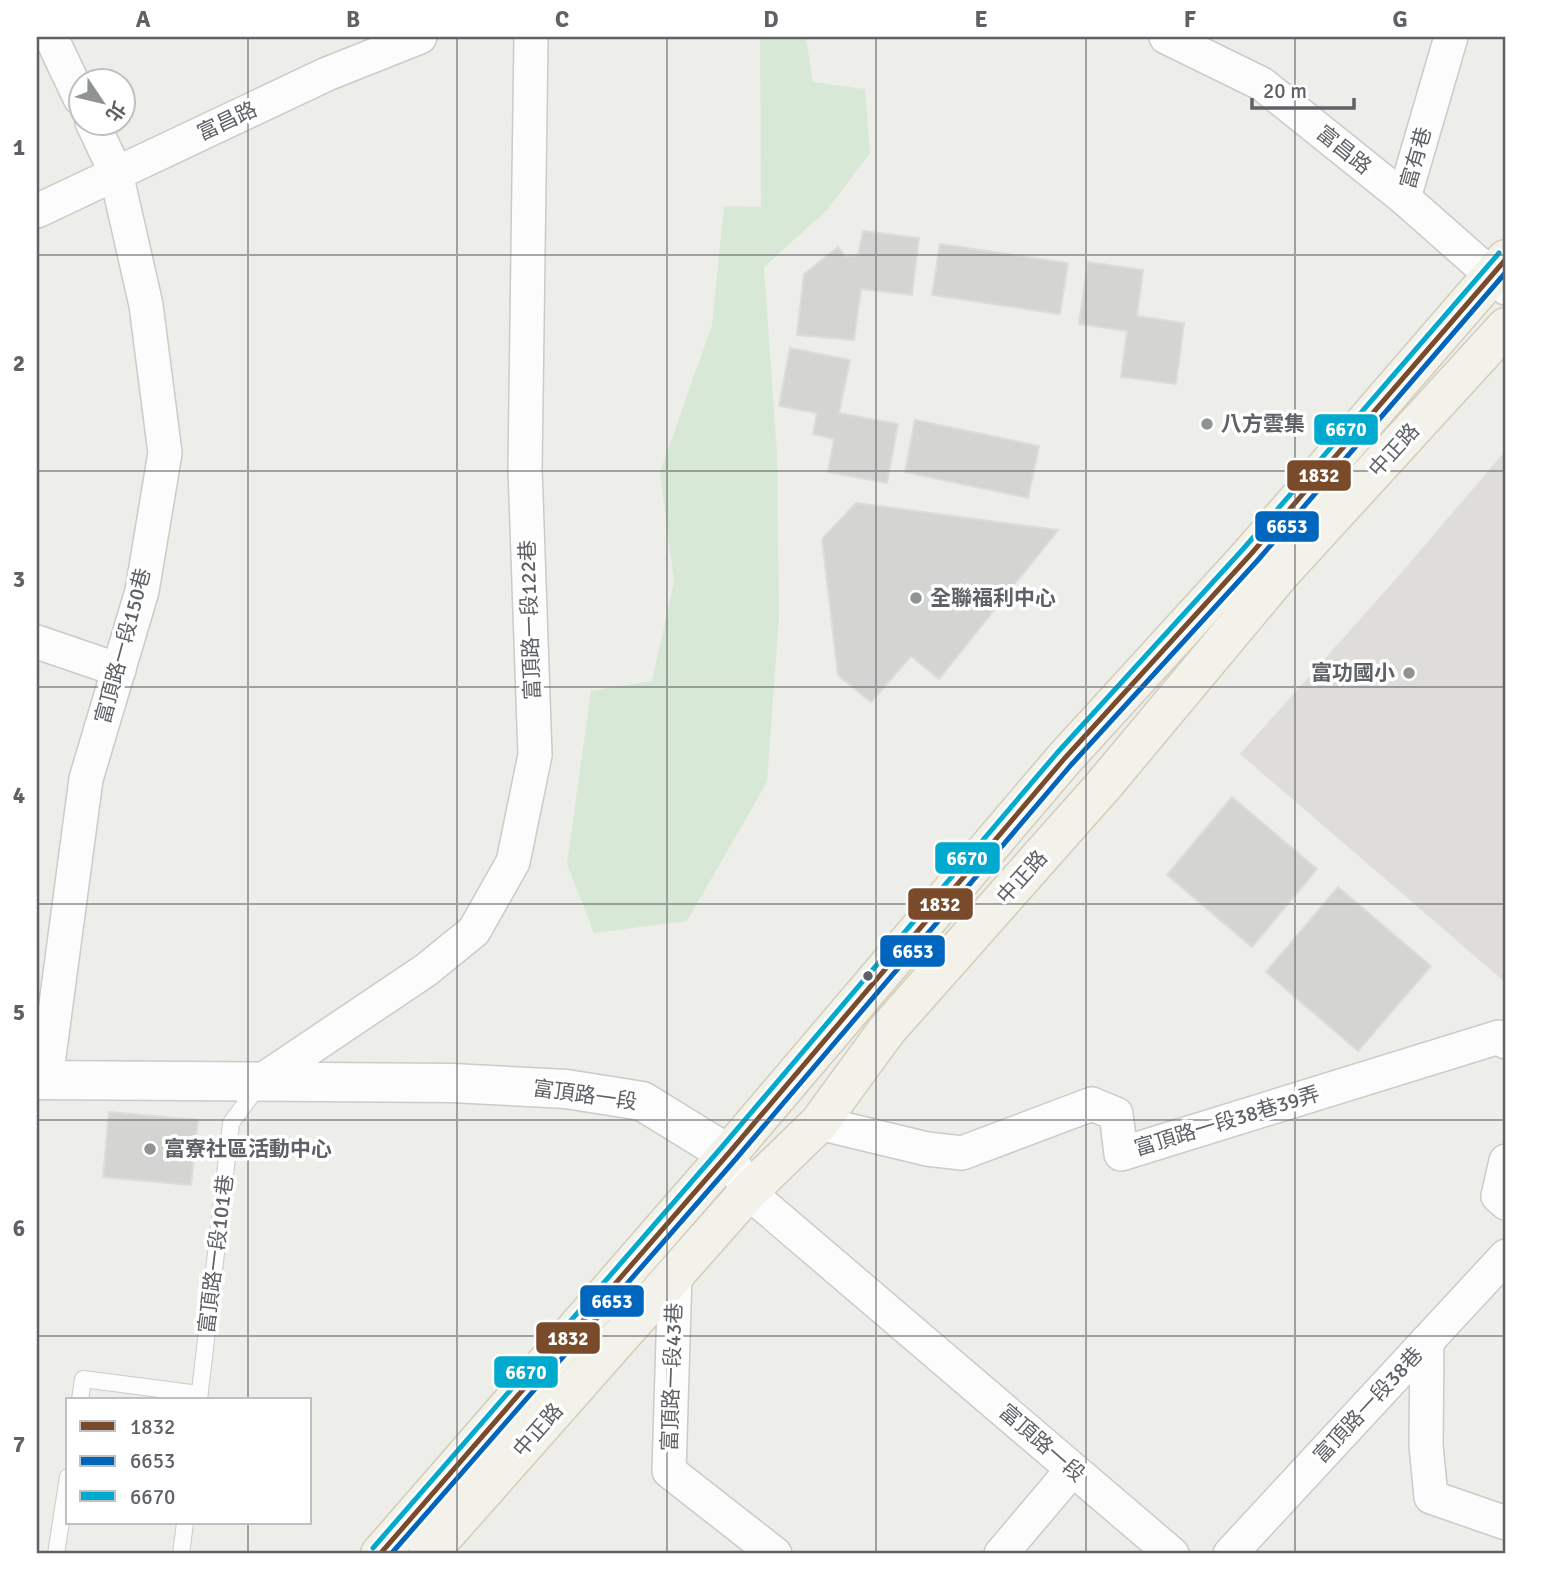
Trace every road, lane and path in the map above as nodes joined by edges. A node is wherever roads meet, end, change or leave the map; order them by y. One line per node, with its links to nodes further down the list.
1 (51, 37): 6 (street)
2 (420, 37): 8 (street, 富昌路)
3 (531, 37): 17 (street, 富頂路一段122巷)
4 (1166, 37): 9 (street, 富昌路)
5 (1451, 37): 9 (street, 富有巷)
6 (66, 69)
7 (99, 136): 8 (street, 富頂路一段150巷)
8 (116, 173): 10 (street, 富昌路); 14 (street, 富頂路一段150巷)
9 (1404, 198): 11 (street, 富昌路)
10 (37, 211)
11 (1501, 274): 19 (main road, 中正路)
12 (1506, 327): 18 (main road, 中正路)
13 (37, 642): 14 (street)
14 (119, 670): 16 (street, 富頂路一段150巷)
15 (1506, 1042): 18 (street, 富頂路一段38巷39弄)
16 (41, 1079): 17 (street, 富頂路一段)
17 (261, 1081): 19 (street, 富頂路一段); 26 (lane, 富頂路一段101巷)
18 (819, 1123): 21 (main road, 中正路)
19 (728, 1154): 21 (street, 富頂路一段); 34 (main road, 中正路)
20 (1506, 1161): 22 (street)
21 (748, 1192): 24 (main road, 中正路); 28 (street, 富頂路一段)
22 (1506, 1203)
23 (1506, 1256): 25 (street, 富頂路一段38巷)
24 (675, 1274): 35 (main road, 中正路); 36 (street, 富頂路一段43巷)
25 (1427, 1341): 30 (street); 39 (street, 富頂路一段38巷)
26 (199, 1397): 27 (lane)
27 (80, 1398)
28 (1072, 1470): 37 (street); 38 (street, 富頂路一段)
29 (66, 1491): 32 (lane)
30 (1506, 1523)
31 (184, 1524): 33 (lane)
32 (57, 1554)
33 (181, 1554)
34 (380, 1554)
35 (428, 1554)
36 (775, 1554)
37 (1002, 1554)
38 (1172, 1554)
39 (1230, 1554)

